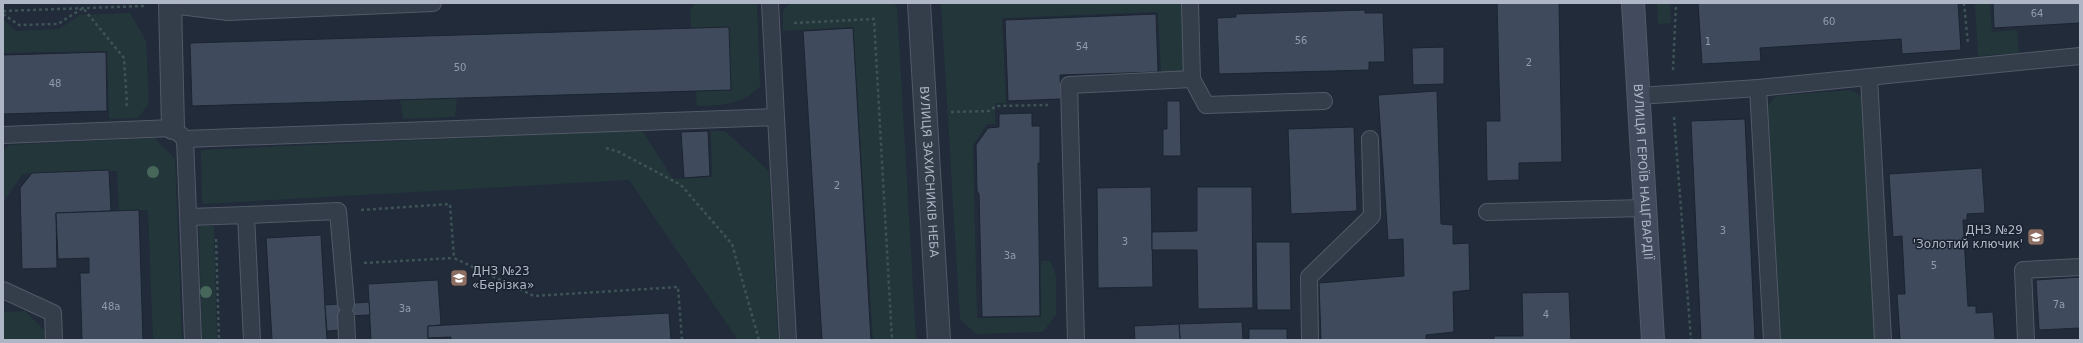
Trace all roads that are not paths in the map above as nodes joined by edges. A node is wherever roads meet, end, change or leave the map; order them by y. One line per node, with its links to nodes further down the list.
1 (433, 3): 6 (lane)
2 (770, 3): 13 (lane)
3 (919, 3): 28 (street, ВУЛИЦЯ ЗАХИСНИКІВ НЕБА)
4 (1190, 3): 9 (lane)
5 (1633, 3): 11 (street, ВУЛИЦЯ ГЕРОЇВ НАЦГВАРДІЇ)
6 (171, 4): 14 (street)
7 (2080, 56): 8 (lane)
8 (1869, 77): 10 (lane); 33 (lane)
9 (1192, 79): 12 (lane); 29 (lane)
10 (1758, 88): 11 (lane); 32 (lane)
11 (1639, 96): 17 (street, ВУЛИЦЯ ГЕРОЇВ НАЦГВАРДІЇ)
12 (1324, 101)
13 (776, 117): 14 (lane); 27 (lane)
14 (179, 133): 15 (lane); 20 (lane)
15 (3, 135)
16 (1370, 139): 30 (lane)
17 (1645, 208): 18 (lane); 31 (street, ВУЛИЦЯ ГЕРОЇВ НАЦГВАРДІЇ)
18 (1487, 212)
19 (246, 216): 20 (lane); 25 (lane); 26 (lane)
20 (189, 217): 24 (lane)
21 (2080, 267): 34 (lane)
22 (3, 290): 23 (lane)
23 (54, 340)
24 (193, 340)
25 (252, 340)
26 (347, 340)
27 (788, 340)
28 (939, 340)
29 (1076, 340)
30 (1310, 340)
31 (1653, 340)
32 (1772, 340)
33 (1883, 340)
34 (2026, 340)

